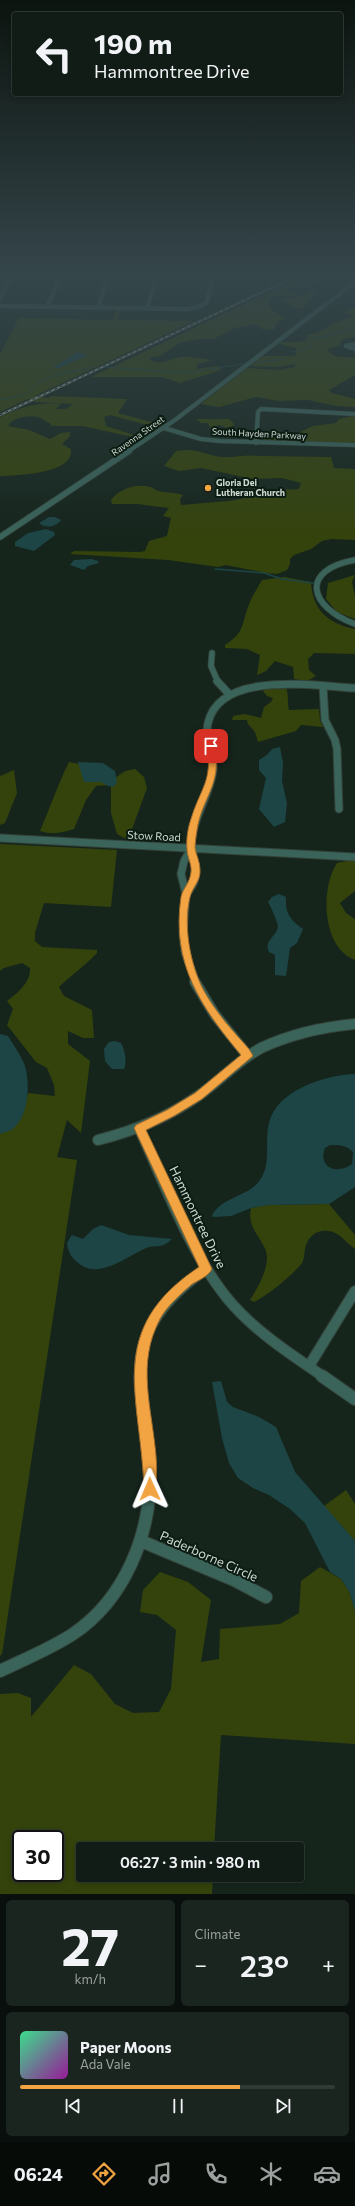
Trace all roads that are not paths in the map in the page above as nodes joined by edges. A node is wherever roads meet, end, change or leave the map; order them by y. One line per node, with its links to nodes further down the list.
1 (246, 365): 3 (street, Ravenna Street)
2 (355, 414): 4 (street)
3 (164, 428): 4 (street, South Hayden Parkway); 6 (street, Ravenna Street)
4 (256, 443): 5 (street, South Hayden Parkway)
5 (355, 445)
6 (0, 537)
7 (355, 560): 8 (street)
8 (355, 624)
9 (212, 653): 12 (street)
10 (323, 686): 11 (street); 12 (street); 13 (street)
11 (355, 688)
12 (230, 695): 15 (street)
13 (339, 809)
14 (0, 838): 15 (street, Stow Road)
15 (191, 849): 16 (street, Stow Road); 17 (street); 17 (street)
16 (355, 857)
17 (186, 895): 19 (street)
18 (355, 1024): 19 (street)
19 (248, 1056): 20 (street)
20 (139, 1128): 21 (street); 22 (street, Hammontree Drive)
21 (98, 1140)
22 (206, 1269): 24 (street, Hammontree Drive); 26 (street)
23 (355, 1291): 24 (street)
24 (309, 1366): 25 (street, Hammontree Drive)
25 (355, 1399)
26 (141, 1541): 27 (street, Paderborne Circle); 28 (street)
27 (266, 1596)
28 (0, 1671)

